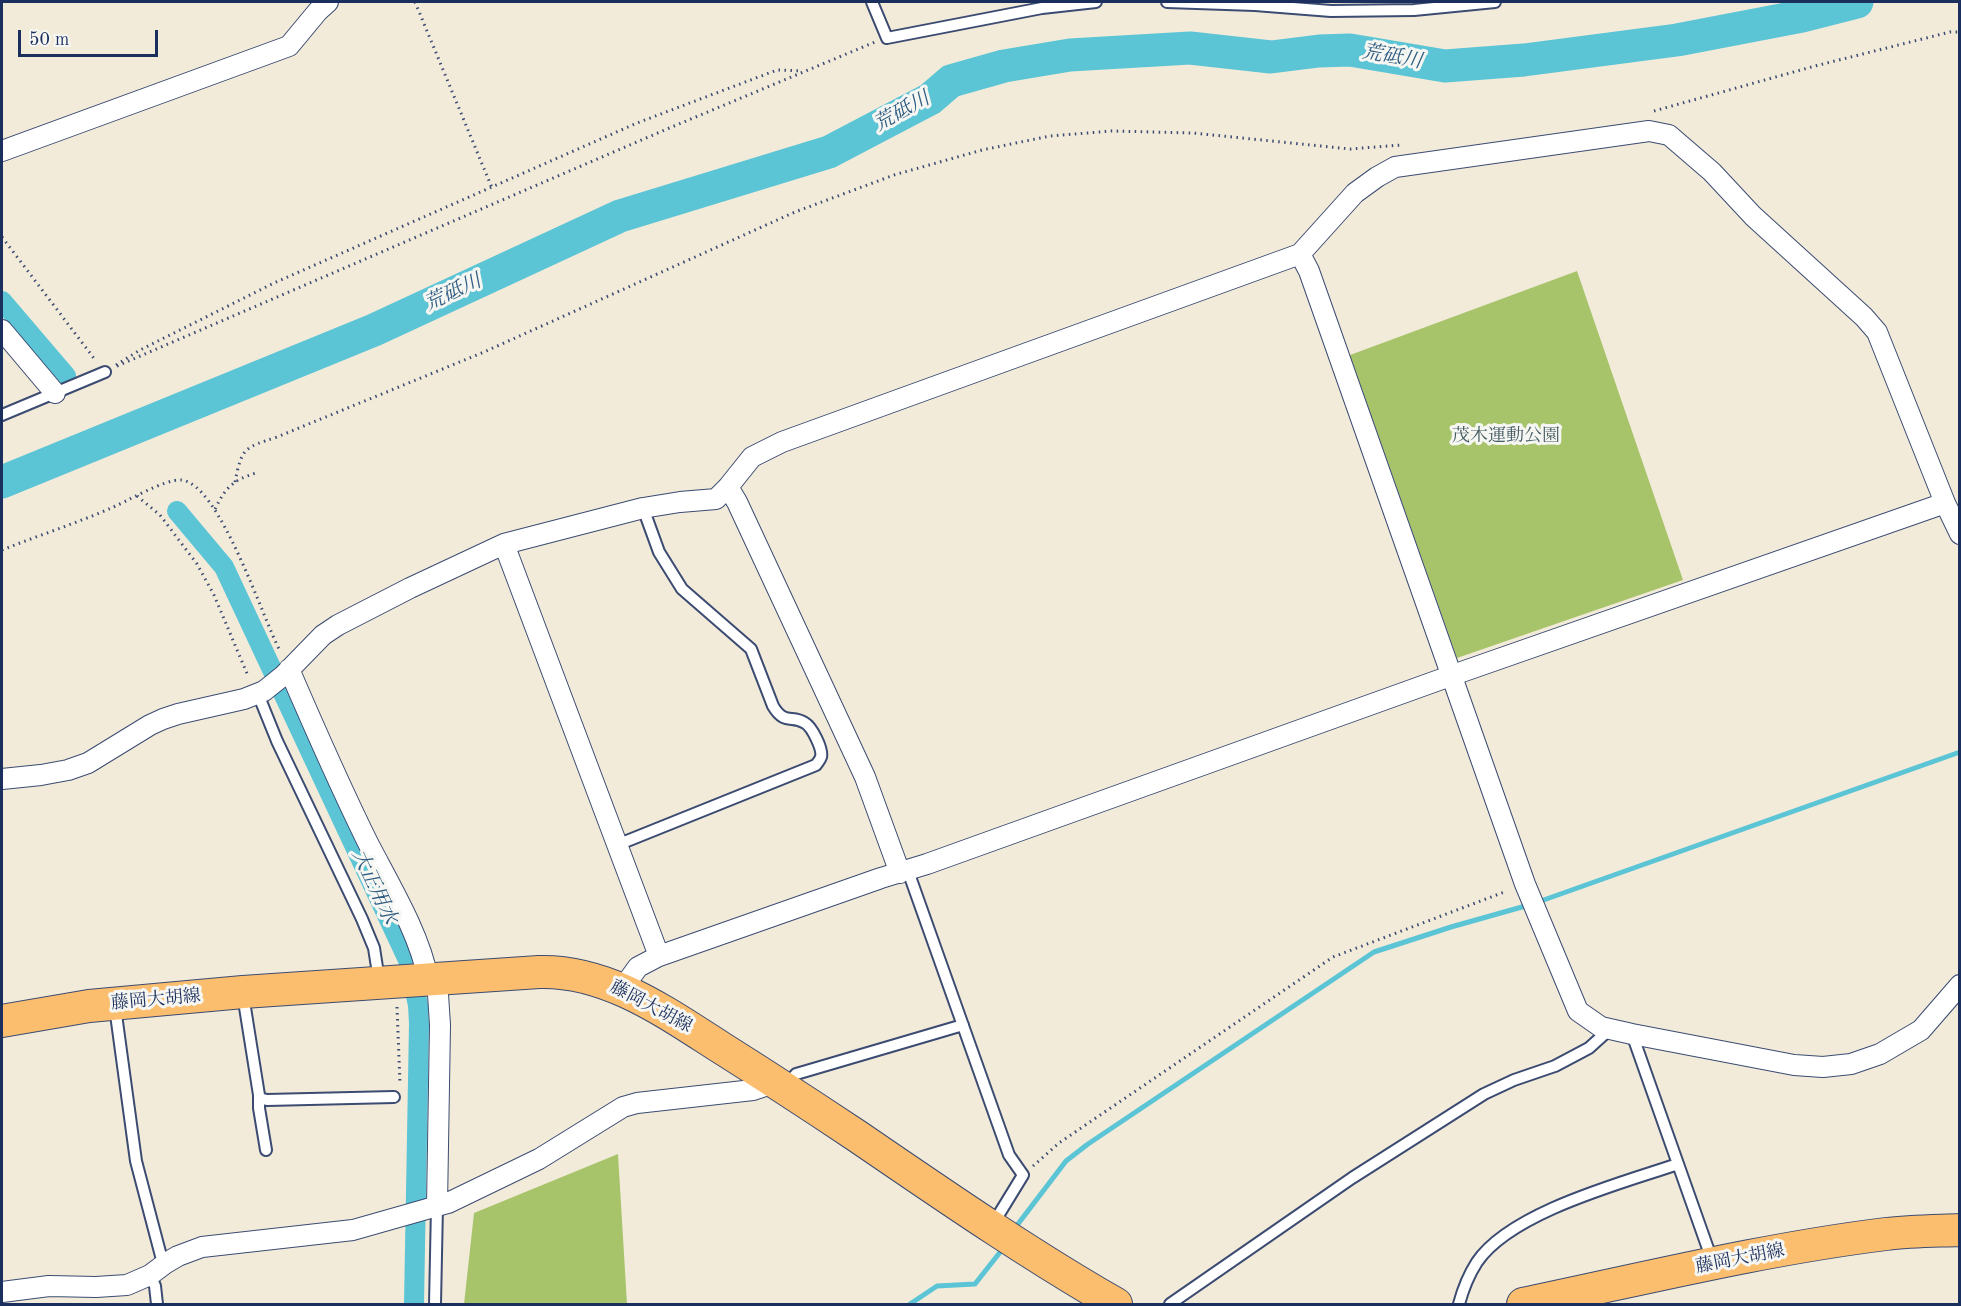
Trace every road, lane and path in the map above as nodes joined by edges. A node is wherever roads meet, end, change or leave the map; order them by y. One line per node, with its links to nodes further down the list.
1 (328, 2): 12 (street)
2 (415, 2): 13 (path)
3 (872, 2): 8 (lane)
4 (1096, 2): 8 (lane)
5 (1167, 2): 6 (lane)
6 (1495, 2)
7 (1959, 32): 10 (path)
8 (887, 38): 9 (path)
9 (804, 71): 13 (path); 17 (path)
10 (1654, 111)
11 (1404, 145): 21 (path)
12 (2, 151)
13 (492, 188): 17 (path)
14 (2, 237): 17 (path)
15 (1300, 254): 22 (street); 24 (street); 31 (street)
16 (2, 330): 18 (street)
17 (105, 372): 18 (lane)
18 (55, 393): 19 (lane)
19 (2, 415)
20 (256, 473): 21 (path)
21 (235, 482): 26 (path)
22 (728, 487): 25 (street); 35 (street)
23 (137, 496): 26 (path); 29 (path); 32 (path)
24 (1948, 502): 27 (street); 31 (street)
25 (643, 508): 28 (street); 34 (lane)
26 (215, 509): 30 (path)
27 (1959, 534)
28 (504, 544): 30 (street); 34 (street)
29 (2, 550)
30 (287, 672): 32 (street); 38 (street)
31 (1453, 675): 35 (street); 36 (street)
32 (261, 692): 33 (street); 38 (lane)
33 (2, 779)
34 (617, 845): 37 (street)
35 (904, 872): 37 (street); 44 (lane)
36 (1526, 884): 45 (street); 52 (path)
37 (659, 956): 40 (street)
38 (411, 980): 40 (main road, 藤岡大胡線); 41 (main road, 藤岡大胡線); 48 (path); 53 (street)
39 (1959, 985): 46 (street)
40 (622, 990): 47 (main road, 藤岡大胡線)
41 (243, 992): 42 (main road, 藤岡大胡線); 49 (lane)
42 (115, 1004): 43 (main road, 藤岡大胡線); 56 (lane)
43 (2, 1021)
44 (963, 1025): 47 (lane); 52 (lane)
45 (1610, 1029): 46 (street); 63 (lane)
46 (1632, 1034): 51 (lane)
47 (780, 1085): 53 (street); 54 (main road, 藤岡大胡線)
48 (394, 1097): 49 (lane)
49 (259, 1098): 50 (lane)
50 (266, 1150)
51 (1678, 1164): 57 (lane); 64 (lane)
52 (1023, 1175): 54 (lane)
53 (434, 1207): 56 (street); 61 (lane)
54 (991, 1227): 62 (main road, 藤岡大胡線)
55 (1959, 1230): 57 (main road, 藤岡大胡線)
56 (166, 1263): 58 (street)
57 (1714, 1263): 65 (main road, 藤岡大胡線)
58 (150, 1275): 59 (street); 60 (lane)
59 (2, 1292)
60 (157, 1305)
61 (435, 1305)
62 (1116, 1305)
63 (1170, 1305)
64 (1459, 1305)
65 (1522, 1305)

